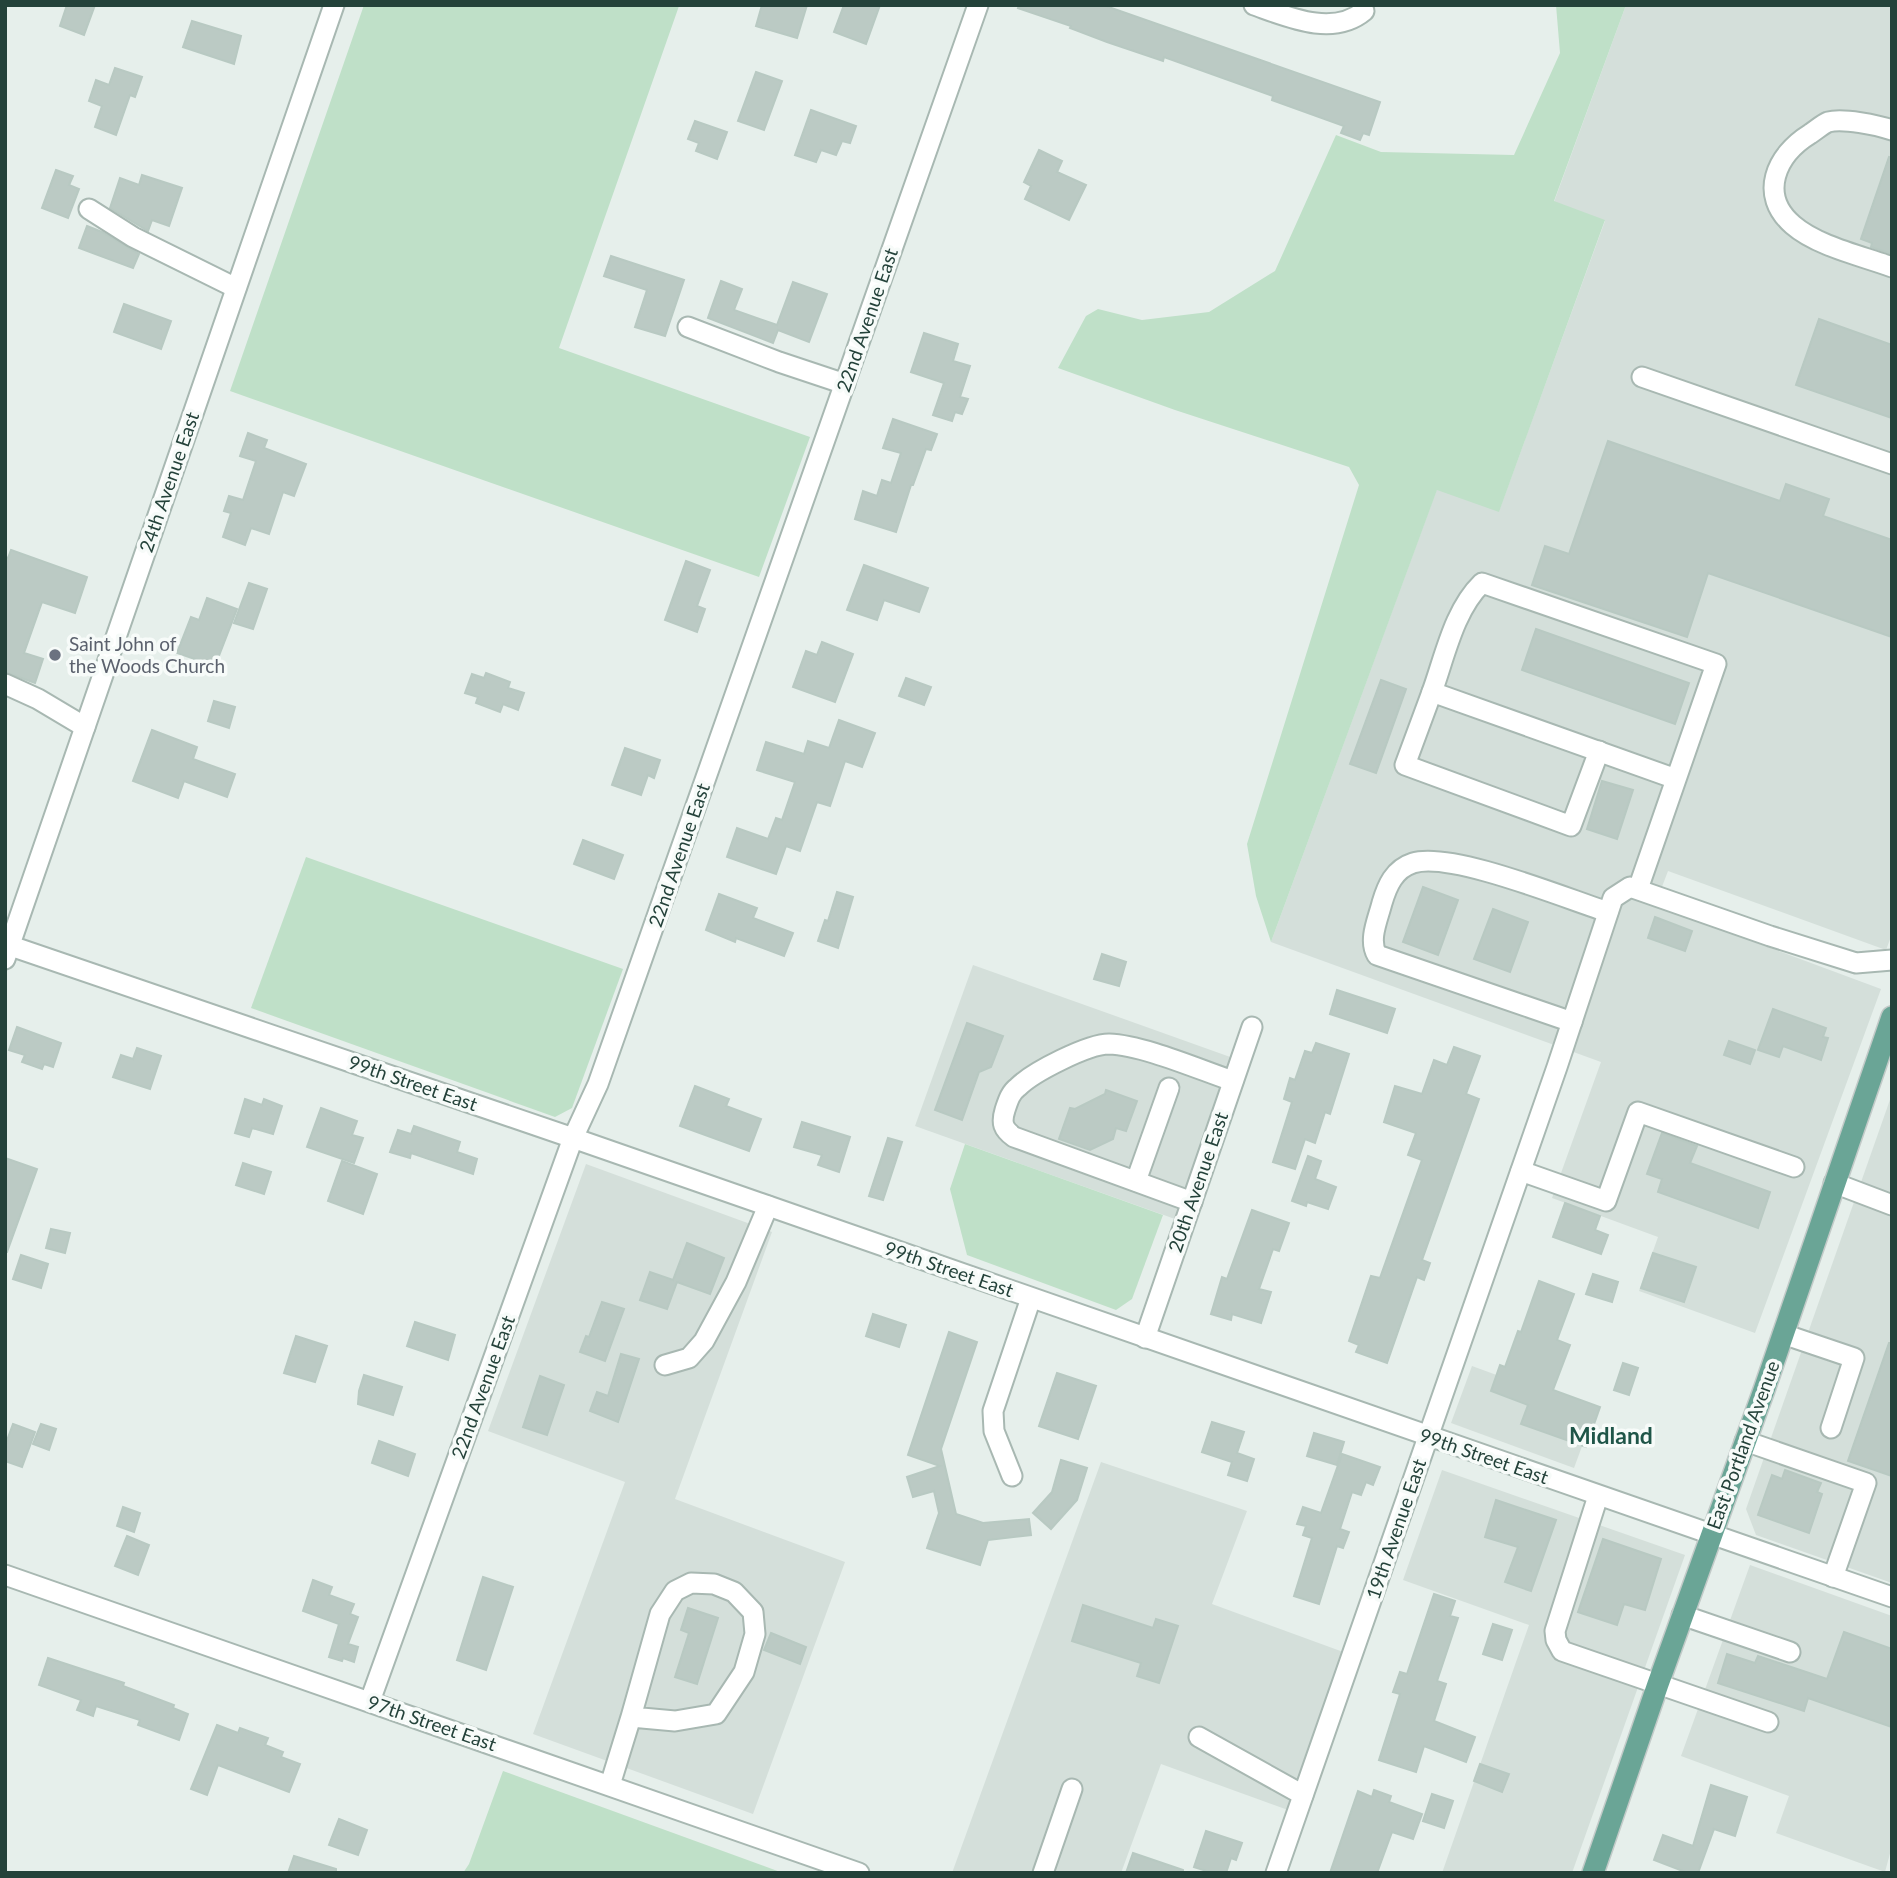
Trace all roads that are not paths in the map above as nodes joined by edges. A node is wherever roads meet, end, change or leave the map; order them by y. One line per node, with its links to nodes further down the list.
1 (334, 5): 8 (street, 24th Avenue East)
2 (978, 5): 11 (street, 22nd Avenue East)
3 (1254, 5): 4 (street)
4 (1364, 11)
5 (1882, 127): 7 (street)
6 (89, 208): 8 (street)
7 (1892, 267)
8 (236, 288): 15 (street, 24th Avenue East)
9 (688, 327): 11 (street)
10 (1642, 377): 12 (street)
11 (845, 384): 27 (street, 22nd Avenue East)
12 (1892, 464)
13 (6, 689): 15 (street)
14 (1432, 692): 16 (street); 16 (street); 17 (street)
15 (85, 727): 20 (street, 24th Avenue East)
16 (1599, 751): 17 (street)
17 (1676, 779): 18 (street)
18 (1638, 889): 19 (street); 21 (street)
19 (1608, 912): 23 (street, 19th Avenue East); 23 (street)
20 (7, 949): 27 (street, 99th Street East)
21 (1892, 960)
22 (1892, 1017): 31 (main road, East Portland Avenue)
23 (1572, 1022): 29 (street, 19th Avenue East)
24 (1252, 1027): 25 (street, 20th Avenue East)
25 (1233, 1081): 30 (street); 32 (street, 20th Avenue East)
26 (1169, 1088): 30 (street)
27 (573, 1138): 34 (street, 99th Street East); 51 (street, 22nd Avenue East)
28 (1794, 1167): 29 (street)
29 (1521, 1171): 40 (street, 19th Avenue East)
30 (1136, 1181): 32 (street)
31 (1834, 1183): 33 (street); 36 (main road, East Portland Avenue)
32 (1192, 1202): 37 (street, 20th Avenue East)
33 (1892, 1205)
34 (768, 1206): 35 (street, 99th Street East); 38 (street)
35 (1031, 1298): 37 (street, 99th Street East); 42 (street)
36 (1783, 1334): 39 (street); 41 (main road, East Portland Avenue)
37 (1145, 1338): 40 (street, 99th Street East)
38 (665, 1365)
39 (1831, 1428)
40 (1428, 1437): 43 (street, 99th Street East); 57 (street, 19th Avenue East)
41 (1745, 1441): 44 (main road, East Portland Avenue); 46 (street)
42 (1012, 1476)
43 (1598, 1496): 44 (street, 99th Street East); 50 (street)
44 (1711, 1535): 46 (street, 99th Street East); 48 (main road, East Portland Avenue)
45 (5, 1574): 51 (street, 97th Street East)
46 (1833, 1577): 47 (street, 99th Street East)
47 (1892, 1597)
48 (1682, 1615): 49 (street); 50 (main road, East Portland Avenue)
49 (1790, 1653)
50 (1658, 1684): 53 (street); 61 (main road, East Portland Avenue)
51 (370, 1701): 55 (street, 97th Street East)
52 (631, 1717): 52 (street); 55 (street)
53 (1768, 1723)
54 (1199, 1737): 57 (street)
55 (610, 1785): 58 (street, 97th Street East)
56 (1072, 1789): 59 (street)
57 (1303, 1795): 60 (street, 19th Avenue East)
58 (859, 1873)
59 (1043, 1873)
60 (1276, 1873)
61 (1593, 1873)

